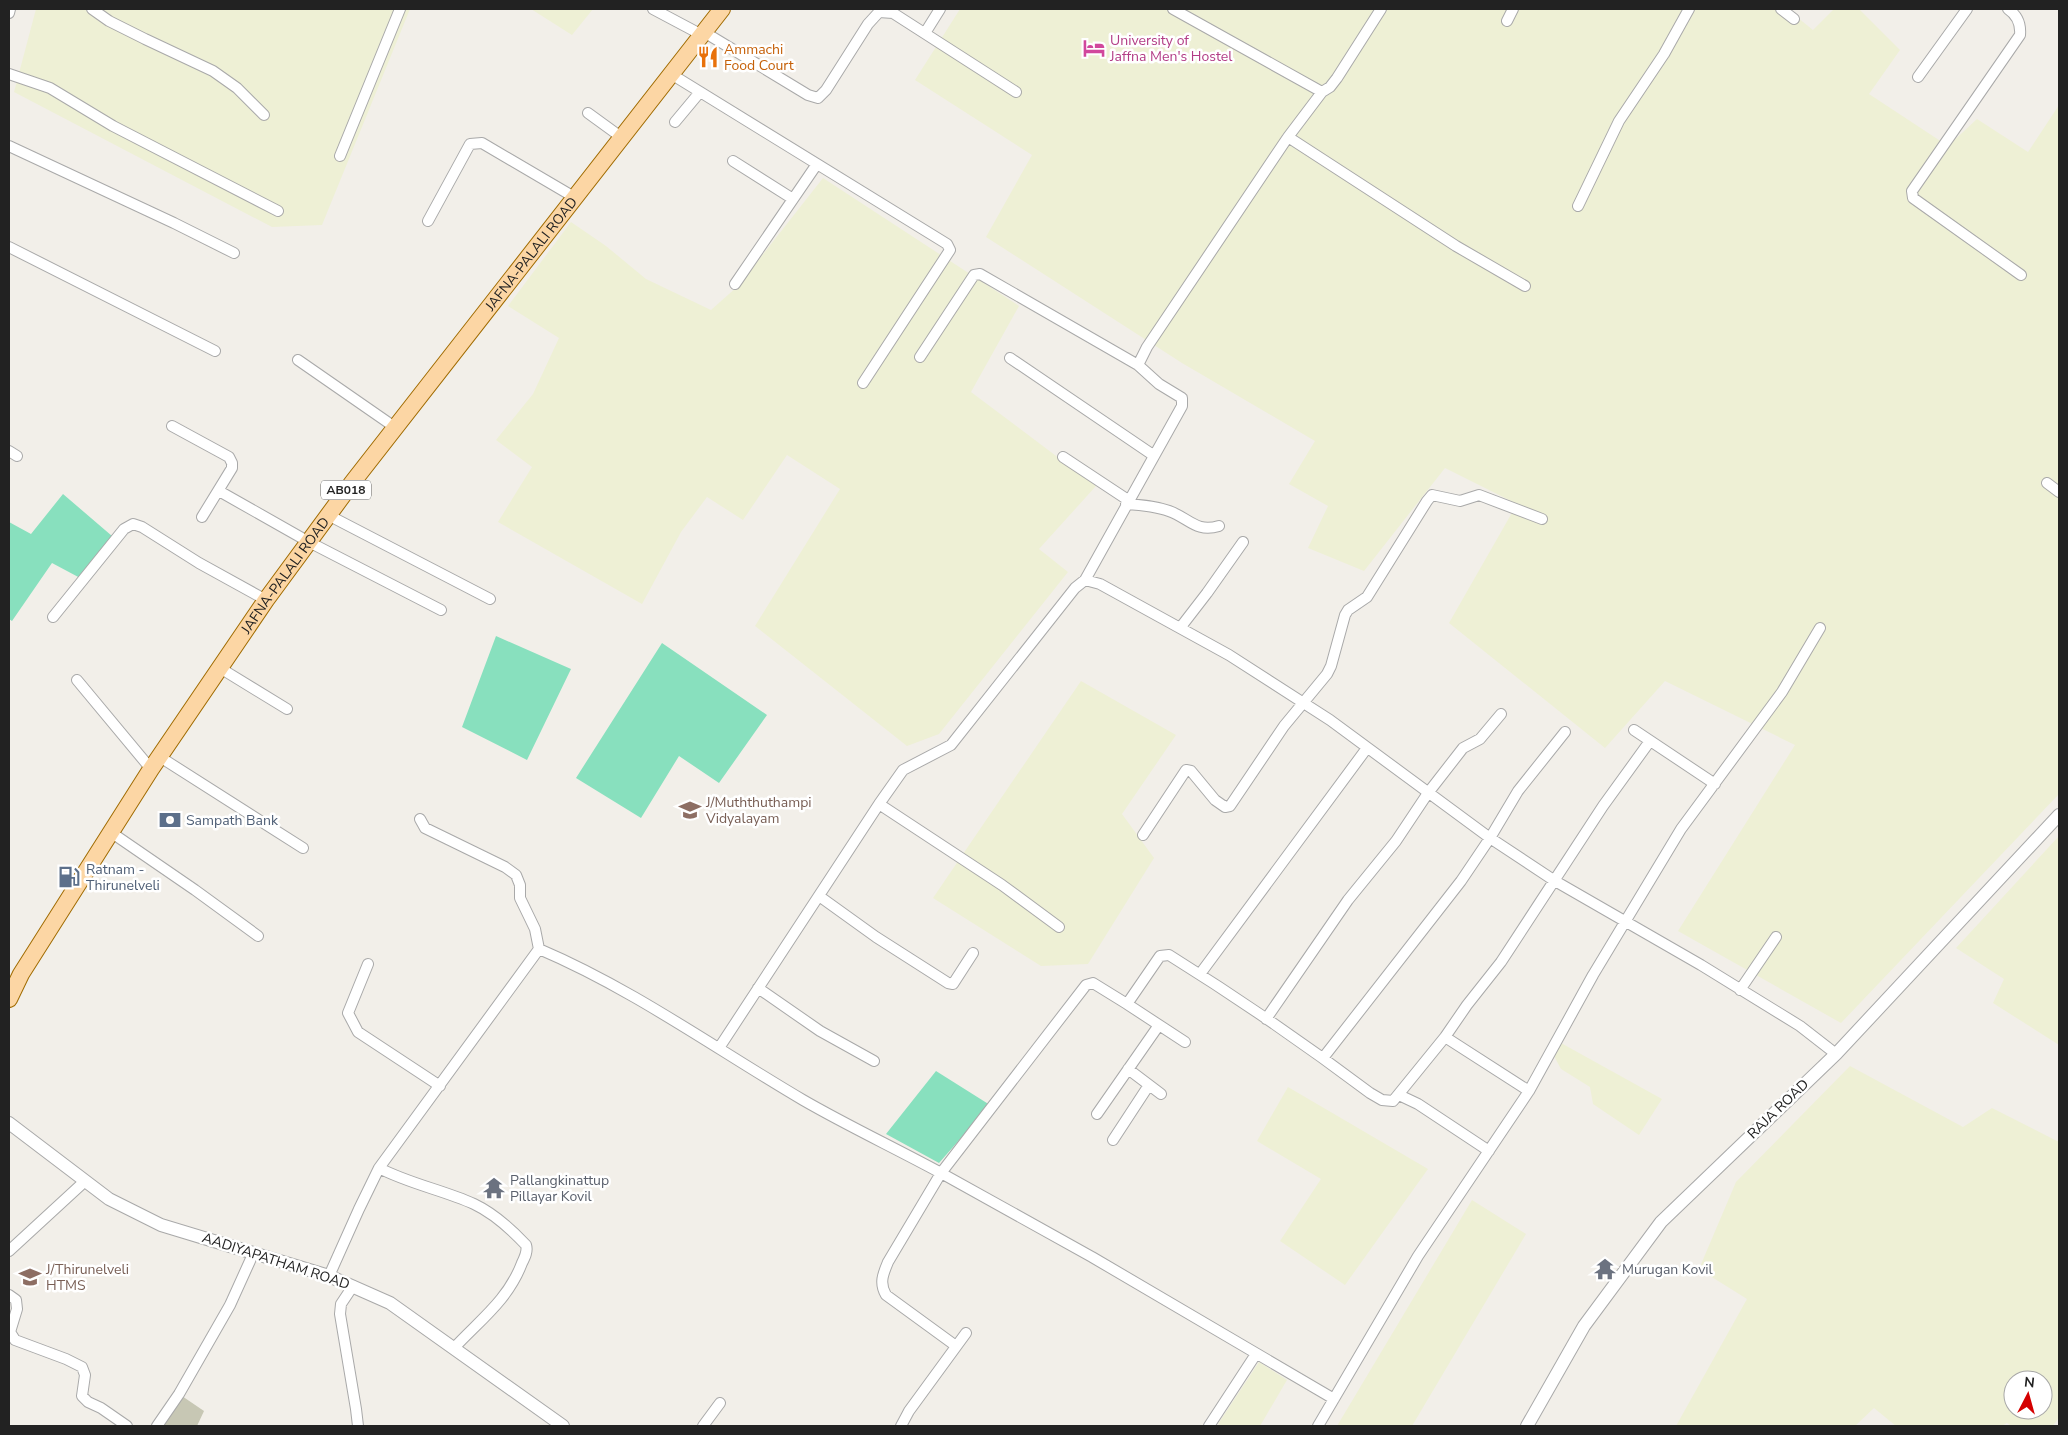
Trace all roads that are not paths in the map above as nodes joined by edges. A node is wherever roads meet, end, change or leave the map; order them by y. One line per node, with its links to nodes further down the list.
1 (10, 9): 14 (street)
2 (92, 9): 26 (street)
3 (400, 9): 31 (street)
4 (653, 9): 18 (street)
5 (722, 9): 18 (main road, JAFNA-PALALI ROAD / AB018)
6 (940, 9): 17 (street)
7 (1173, 9): 24 (street)
8 (1381, 9): 24 (street)
9 (1514, 9): 16 (street)
10 (1689, 9): 36 (street)
11 (1781, 9): 15 (street)
12 (1967, 9): 21 (street)
13 (2008, 9): 41 (street)
14 (9, 12)
15 (1794, 19)
16 (1507, 21)
17 (925, 33): 18 (street); 23 (street)
18 (703, 34): 20 (main road, JAFNA-PALALI ROAD / AB018)
19 (9, 74): 37 (street)
20 (671, 74): 22 (street); 28 (main road, JAFNA-PALALI ROAD / AB018)
21 (1918, 76)
22 (700, 92): 27 (street); 33 (street)
23 (1016, 92)
24 (1322, 92): 29 (street)
25 (588, 113): 28 (street)
26 (264, 115)
27 (675, 122)
28 (621, 137): 34 (main road, JAFNA-PALALI ROAD / AB018)
29 (1288, 137): 43 (street); 48 (street)
30 (9, 146): 40 (street)
31 (340, 156)
32 (733, 161): 35 (street)
33 (817, 164): 35 (street); 49 (street)
34 (574, 197): 38 (street); 51 (main road, JAFNA-PALALI ROAD / AB018)
35 (793, 198): 42 (street)
36 (1578, 206)
37 (278, 210)
38 (428, 221)
39 (9, 247): 44 (street)
40 (234, 253)
41 (2021, 275)
42 (735, 284)
43 (1524, 286)
44 (215, 351)
45 (920, 357): 48 (street)
46 (1010, 358): 52 (street)
47 (298, 360): 51 (street)
48 (1138, 365): 52 (street)
49 (863, 382)
50 (172, 426): 55 (street)
51 (396, 428): 58 (main road, JAFNA-PALALI ROAD / AB018)
52 (1153, 455): 57 (street)
53 (1063, 457): 57 (street)
54 (2047, 483): 56 (street)
55 (219, 491): 59 (street); 62 (street)
56 (2059, 492)
57 (1127, 502): 61 (street); 64 (street)
58 (328, 515): 62 (main road, JAFNA-PALALI ROAD / AB018); 65 (street)
59 (202, 517)
60 (1542, 520): 73 (street)
61 (1219, 526)
62 (309, 542): 66 (main road, JAFNA-PALALI ROAD / AB018); 67 (street)
63 (1243, 542): 69 (street)
64 (1085, 580): 69 (street); 83 (street)
65 (490, 599)
66 (266, 600): 68 (street); 71 (main road, JAFNA-PALALI ROAD / AB018)
67 (441, 610)
68 (53, 617)
69 (1180, 628): 73 (street)
70 (1820, 628): 81 (street)
71 (220, 668): 74 (street); 80 (main road, JAFNA-PALALI ROAD / AB018)
72 (77, 680): 80 (street)
73 (1303, 703): 79 (street); 87 (street)
74 (287, 709)
75 (1501, 714): 82 (street)
76 (1634, 730): 78 (street)
77 (1565, 732): 88 (street)
78 (1650, 741): 81 (street); 90 (street)
79 (1367, 748): 82 (street); 99 (street)
80 (156, 763): 86 (main road, JAFNA-PALALI ROAD / AB018); 89 (street)
81 (1715, 784): 92 (street)
82 (1428, 793): 88 (street); 104 (street)
83 (879, 804): 91 (street); 93 (street)
84 (2059, 815): 109 (street, RAJA ROAD)
85 (420, 819): 96 (street)
86 (112, 833): 94 (street); 102 (main road, JAFNA-PALALI ROAD / AB018)
87 (1143, 835)
88 (1490, 838): 90 (street); 110 (street)
89 (303, 848)
90 (1555, 881): 92 (street); 106 (street)
91 (819, 896): 97 (street); 100 (street)
92 (1625, 922): 101 (street); 115 (street)
93 (1059, 927)
94 (258, 936)
95 (1776, 937): 101 (street)
96 (540, 949): 108 (street); 114 (street)
97 (973, 953)
98 (368, 964): 114 (street)
99 (1200, 974): 103 (street); 104 (street)
100 (758, 988): 108 (street); 111 (street)
101 (1740, 990): 109 (street)
102 (9, 999)
103 (1127, 1004): 105 (street); 123 (street)
104 (1266, 1019): 110 (street)
105 (1159, 1025): 107 (street); 112 (street)
106 (1445, 1037): 115 (street); 117 (street)
107 (1185, 1042)
108 (718, 1048): 123 (street)
109 (1836, 1054): 144 (street, RAJA ROAD)
110 (1323, 1058): 117 (street)
111 (874, 1061)
112 (1128, 1069): 113 (street); 118 (street)
113 (1149, 1085): 116 (street); 120 (street)
114 (440, 1086): 122 (street)
115 (1528, 1091): 121 (street)
116 (1161, 1094)
117 (1399, 1096): 121 (street)
118 (1097, 1114)
119 (9, 1123): 124 (street, AADIYAPATHAM ROAD)
120 (1113, 1140)
121 (1489, 1151): 134 (street)
122 (380, 1168): 127 (street); 132 (street)
123 (941, 1173): 131 (street); 133 (street)
124 (84, 1182): 125 (street); 126 (street, AADIYAPATHAM ROAD)
125 (9, 1251)
126 (254, 1252): 127 (street, AADIYAPATHAM ROAD); 137 (street)
127 (329, 1276): 128 (street, AADIYAPATHAM ROAD)
128 (353, 1286): 132 (street, AADIYAPATHAM ROAD); 138 (street)
129 (9, 1295): 136 (street)
130 (966, 1333): 131 (street)
131 (956, 1346): 141 (street)
132 (454, 1348): 139 (street, AADIYAPATHAM ROAD)
133 (1256, 1354): 134 (street); 142 (street)
134 (1334, 1399): 143 (street)
135 (720, 1403): 140 (street)
136 (127, 1426)
137 (157, 1426)
138 (358, 1426)
139 (564, 1426)
140 (704, 1426)
141 (901, 1426)
142 (1210, 1426)
143 (1318, 1426)
144 (1527, 1426)

